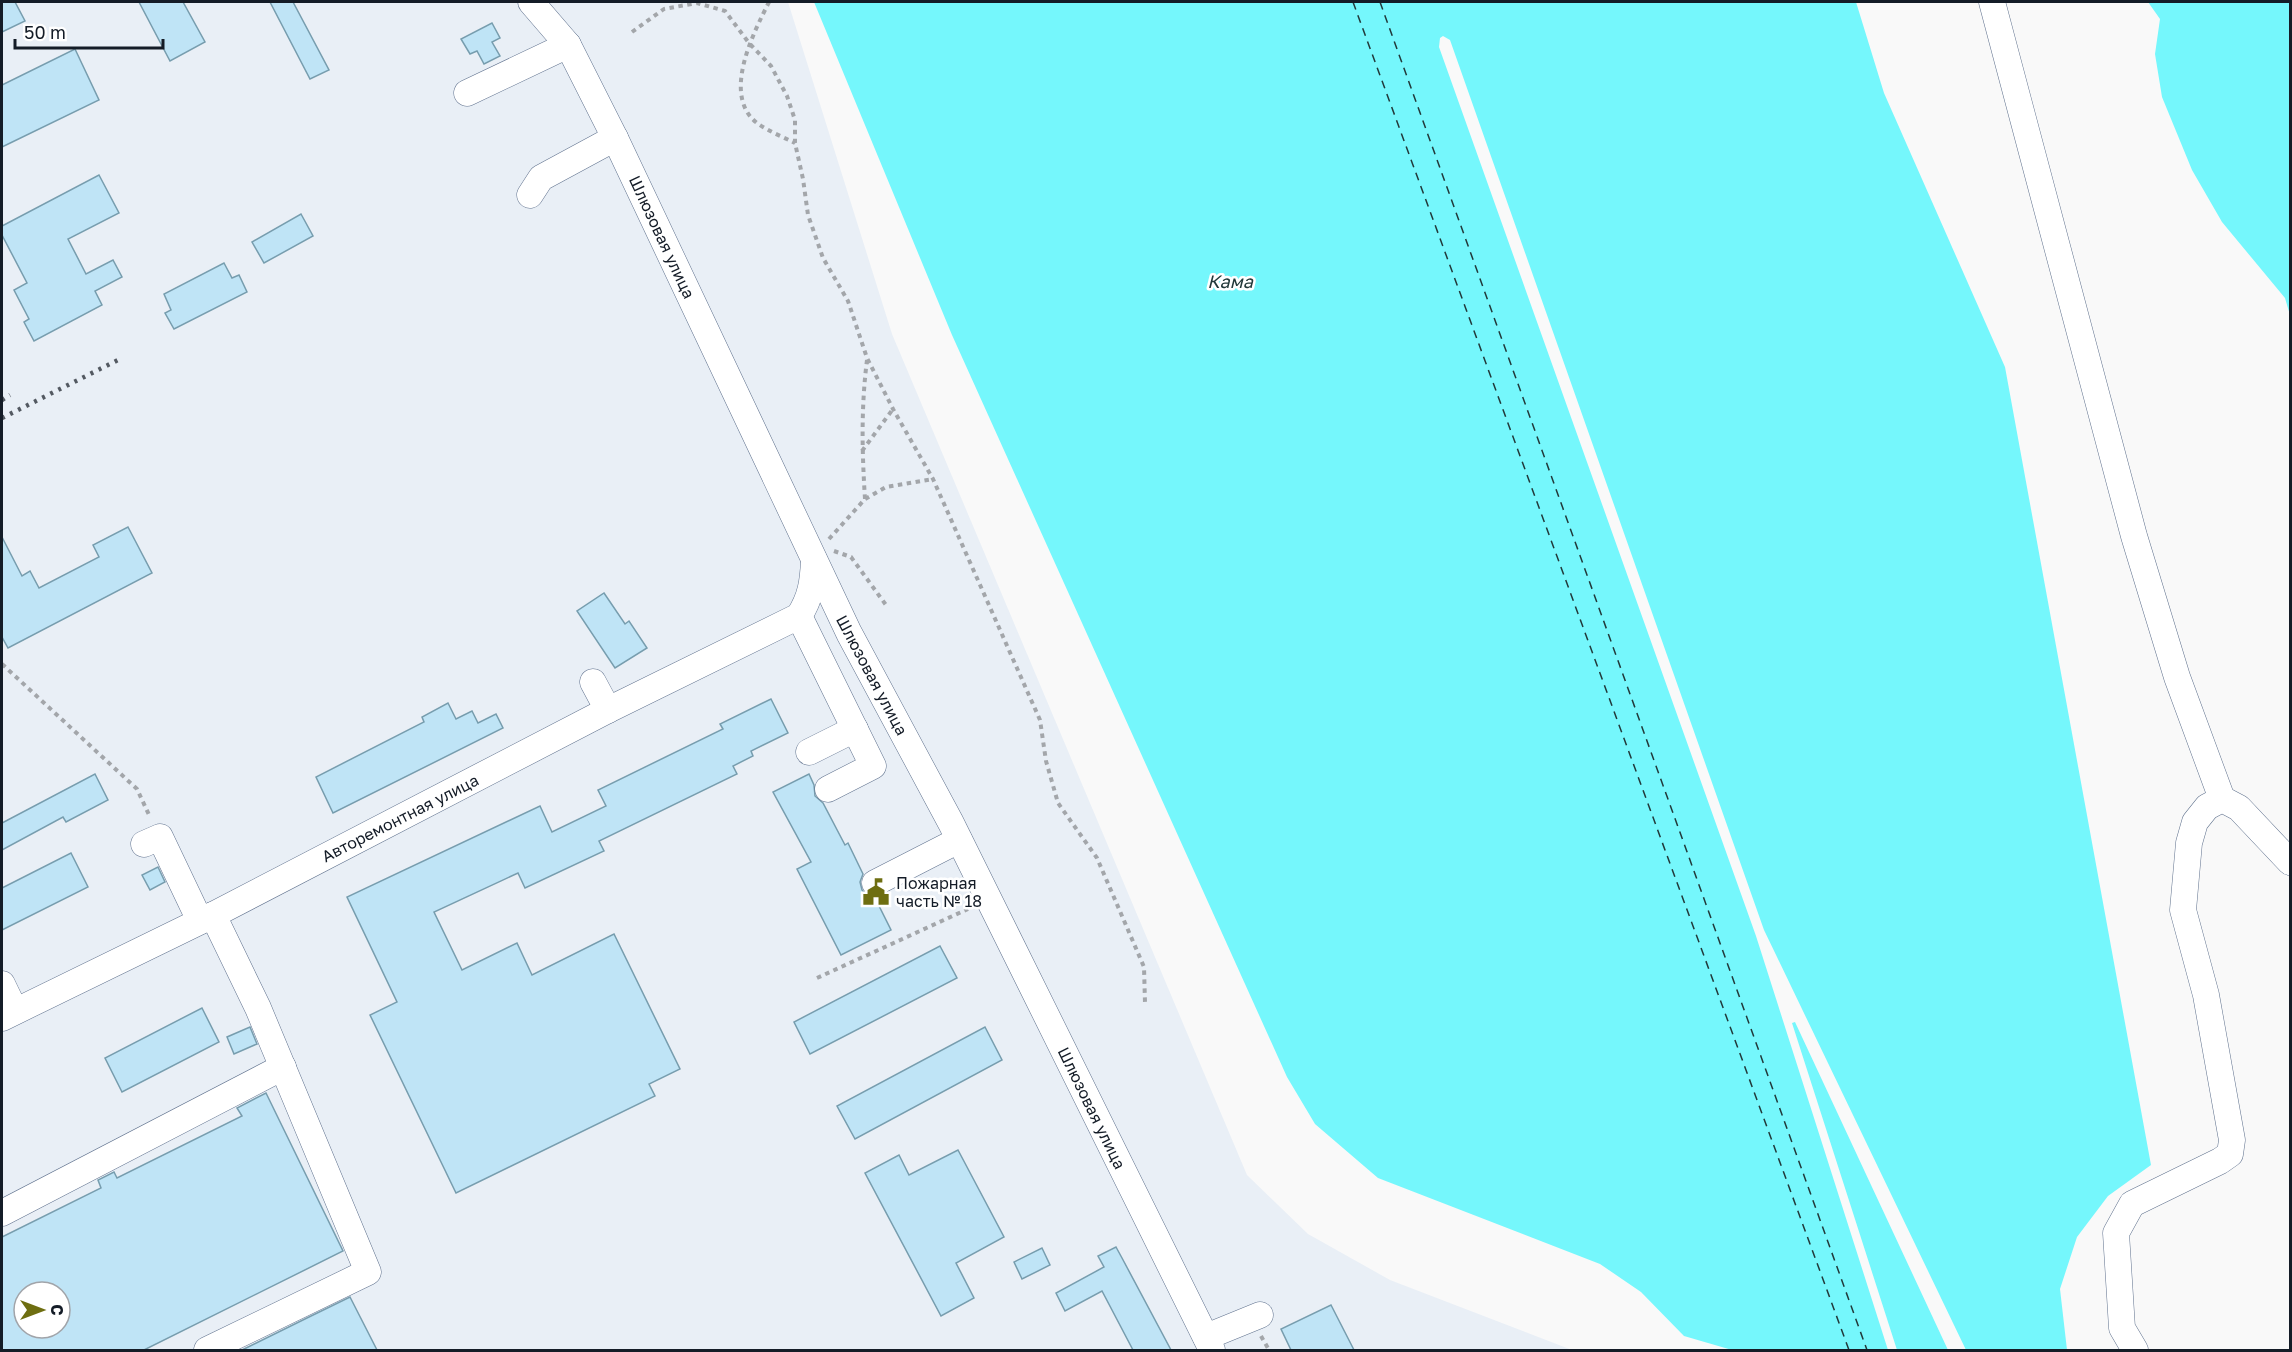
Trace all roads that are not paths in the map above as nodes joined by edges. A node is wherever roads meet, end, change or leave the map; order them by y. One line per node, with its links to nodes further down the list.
1 (531, 2): 3 (street, Шлюзовая улица)
2 (1992, 2): 15 (street)
3 (568, 45): 4 (street); 5 (street, Шлюзовая улица)
4 (467, 93)
5 (615, 138): 6 (street); 7 (street, Шлюзовая улица)
6 (530, 195)
7 (817, 553): 8 (street); 9 (street, Шлюзовая улица)
8 (799, 616): 9 (street); 11 (street, Авторемонтная улица); 12 (street)
9 (849, 633): 17 (street, Шлюзовая улица)
10 (593, 682): 11 (street)
11 (608, 710): 20 (street, Авторемонтная улица)
12 (855, 729): 13 (street); 14 (street)
13 (809, 752)
14 (828, 789)
15 (2222, 799): 18 (street); 28 (street)
16 (152, 840): 20 (street)
17 (959, 840): 19 (street); 26 (street, Шлюзовая улица)
18 (2290, 862)
19 (875, 883)
20 (206, 918): 22 (street, Авторемонтная улица); 23 (street)
21 (2, 984): 22 (street)
22 (8, 1015)
23 (283, 1067): 24 (street); 27 (street)
24 (2, 1213)
25 (1260, 1315): 26 (street)
26 (1209, 1343)
27 (207, 1350)
28 (2135, 1350)

